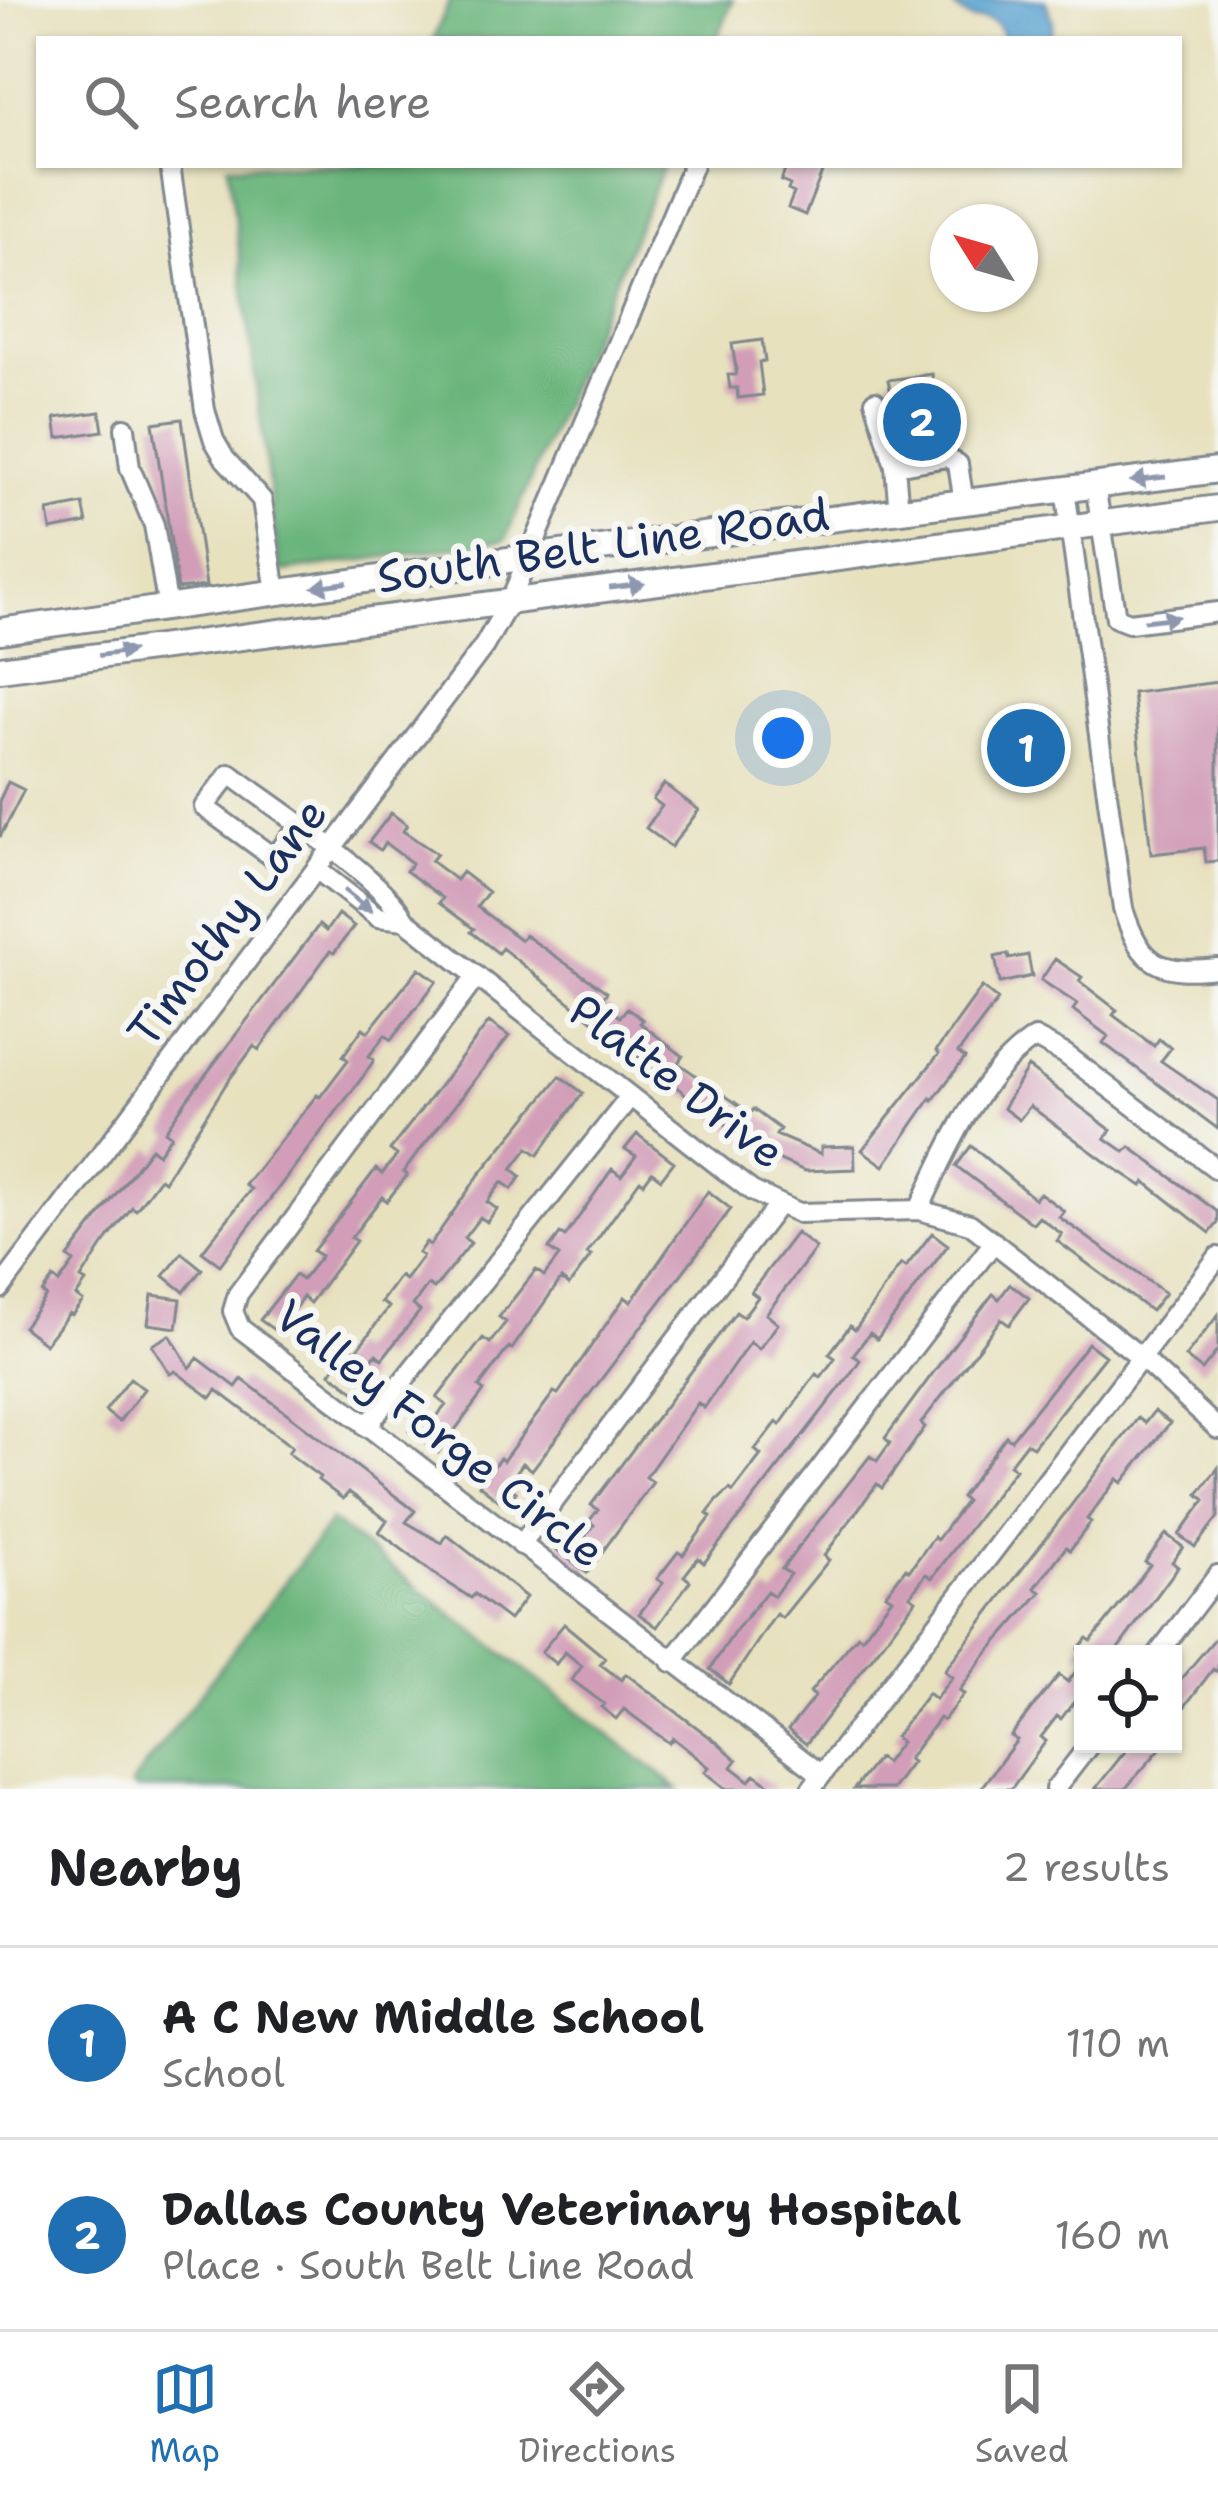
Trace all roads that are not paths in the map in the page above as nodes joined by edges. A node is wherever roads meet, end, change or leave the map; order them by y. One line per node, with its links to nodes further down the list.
1 (170, 168): 15 (street)
2 (692, 168): 14 (street, Timothy Lane)
3 (875, 401): 5 (street)
4 (125, 428): 17 (street)
5 (895, 466): 9 (street); 11 (street)
6 (1218, 470): 7 (main road, South Belt Line Road, one-way to 7)
7 (1095, 485): 8 (main road, South Belt Line Road); 12 (street)
8 (1065, 489): 9 (main road, South Belt Line Road); 13 (street)
9 (964, 503): 11 (main road, South Belt Line Road)
10 (1218, 508): 12 (main road, South Belt Line Road)
11 (899, 512): 14 (main road, South Belt Line Road)
12 (1100, 524): 13 (main road, South Belt Line Road); 18 (street, one-way to 18)
13 (1071, 527): 16 (main road, South Belt Line Road, one-way to 13); 25 (street)
14 (529, 557): 15 (main road, South Belt Line Road, one-way to 15); 16 (street, Timothy Lane)
15 (275, 592): 17 (main road, South Belt Line Road)
16 (511, 599): 20 (main road, South Belt Line Road, one-way to 16); 22 (street, Timothy Lane)
17 (168, 609): 19 (main road, South Belt Line Road)
18 (1218, 612)
19 (0, 631)
20 (0, 669)
21 (299, 826): 21 (street, Platte Drive); 22 (street, Platte Drive)
22 (330, 850): 23 (street, Timothy Lane); 24 (street, Platte Drive)
23 (316, 869): 24 (street, Platte Drive, one-way to 24); 33 (street, Timothy Lane)
24 (405, 920): 26 (street, Platte Drive)
25 (1218, 968)
26 (477, 976): 27 (street, Platte Drive); 35 (street, Valley Forge Circle)
27 (631, 1096): 29 (street, Platte Drive); 35 (street)
28 (1218, 1170): 30 (street)
29 (778, 1205): 30 (street, Platte Drive); 37 (street)
30 (919, 1210): 31 (street, Platte Drive)
31 (994, 1242): 34 (street, Platte Drive); 40 (street)
32 (1218, 1257): 34 (street)
33 (0, 1289)
34 (1142, 1358): 36 (street, Platte Drive); 42 (street)
35 (366, 1427): 37 (street, Valley Forge Circle)
36 (1218, 1429)
37 (520, 1545): 40 (street, Valley Forge Circle)
38 (1218, 1575): 39 (street)
39 (1165, 1645)
40 (672, 1662): 42 (street, Valley Forge Circle)
41 (1083, 1753): 43 (street)
42 (817, 1782)
43 (1055, 1789)

